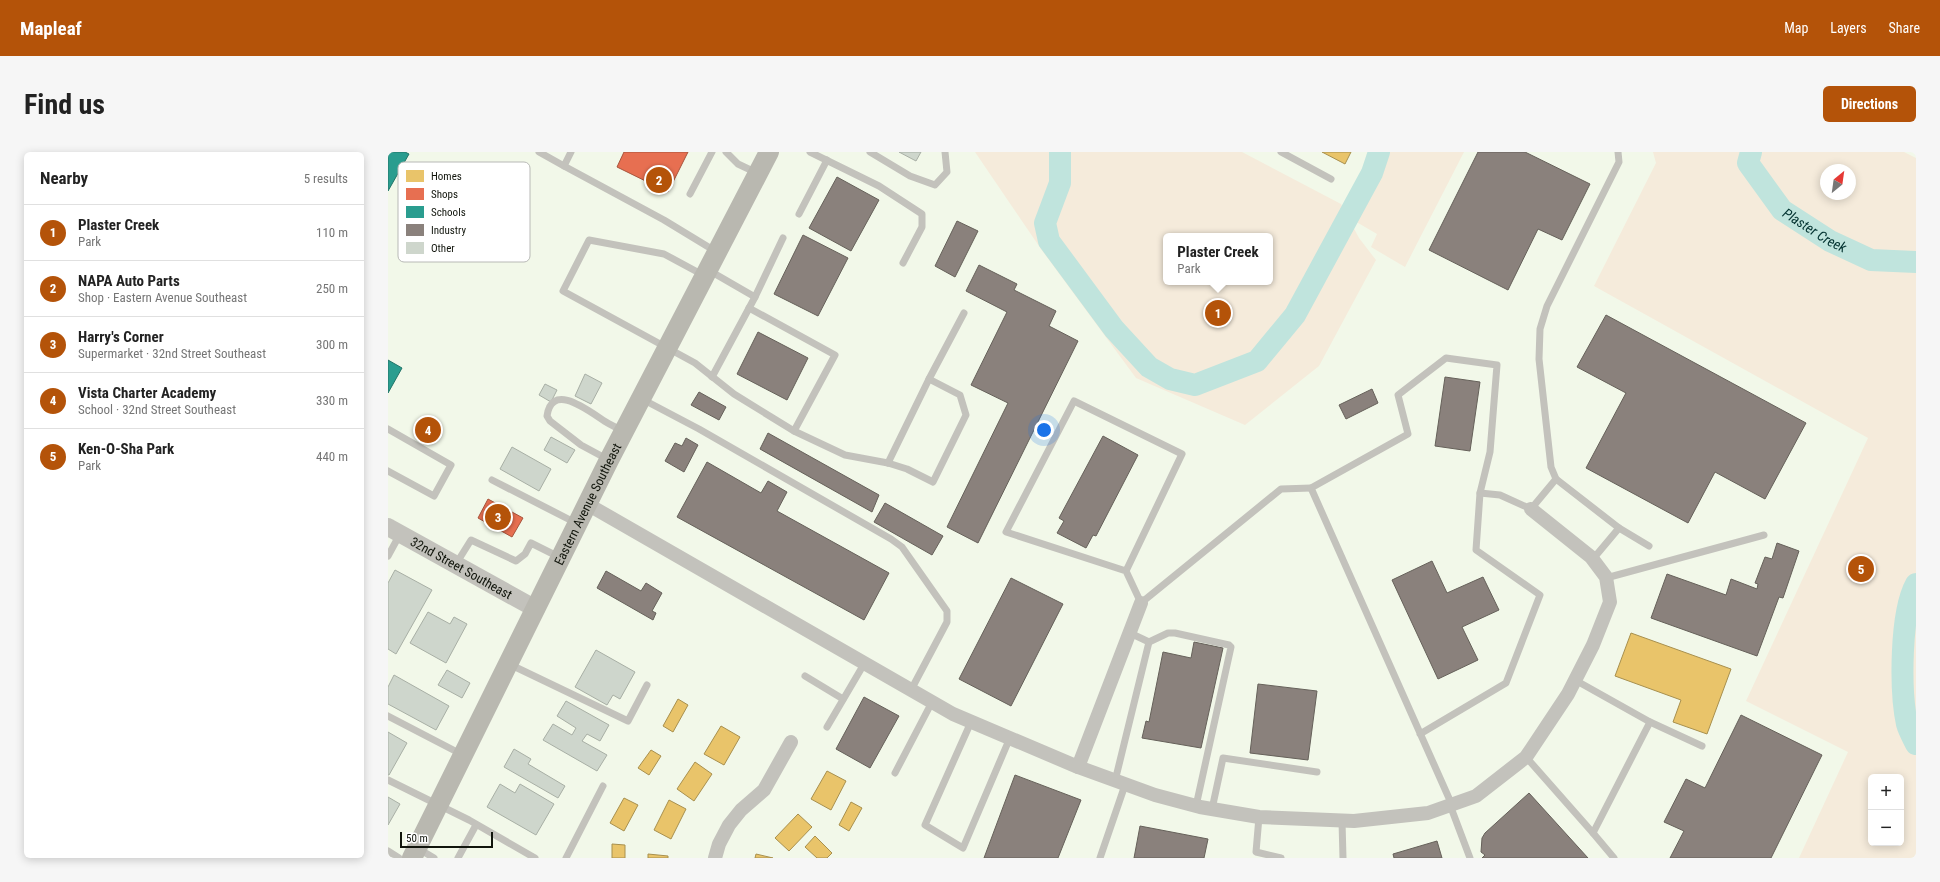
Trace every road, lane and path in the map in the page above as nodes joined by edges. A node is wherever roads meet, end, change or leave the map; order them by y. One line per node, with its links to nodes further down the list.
1 (539, 152): 12 (lane)
2 (571, 152): 12 (lane)
3 (712, 152): 15 (lane)
4 (726, 152): 13 (lane)
5 (768, 152): 13 (main road, Eastern Avenue Southeast)
6 (810, 152): 11 (lane)
7 (870, 152): 8 (lane)
8 (945, 152)
9 (1281, 152): 14 (lane)
10 (1618, 152): 34 (lane)
11 (827, 160): 16 (lane); 19 (lane)
12 (564, 166): 18 (lane)
13 (757, 174): 18 (main road, Eastern Avenue Southeast)
14 (1330, 180)
15 (690, 194)
16 (799, 214)
17 (783, 238): 21 (lane)
18 (716, 252): 20 (main road, Eastern Avenue Southeast)
19 (903, 263)
20 (706, 273): 21 (lane); 24 (main road, Eastern Avenue Southeast); 24 (lane)
21 (755, 297): 22 (lane)
22 (749, 308): 25 (lane); 29 (lane)
23 (964, 313): 26 (lane)
24 (668, 349): 25 (lane); 27 (main road, Eastern Avenue Southeast)
25 (712, 377): 29 (lane)
26 (929, 379): 32 (lane); 32 (lane)
27 (642, 398): 30 (main road, Eastern Avenue Southeast); 60 (lane)
28 (388, 429): 33 (lane)
29 (794, 431): 32 (lane)
30 (624, 432): 31 (main road, Eastern Avenue Southeast); 31 (lane)
31 (609, 460): 38 (main road, Eastern Avenue Southeast)
32 (888, 463)
33 (388, 471)
34 (1556, 479): 39 (lane); 41 (lane)
35 (492, 480): 40 (lane)
36 (1311, 488): 37 (lane); 51 (lane); 67 (lane)
37 (1480, 493): 39 (lane); 67 (lane)
38 (587, 504): 40 (main road, Eastern Avenue Southeast); 56 (street)
39 (1531, 509): 47 (street)
40 (578, 524): 46 (main road, Eastern Avenue Southeast)
41 (1619, 528): 44 (lane); 47 (lane)
42 (394, 530): 45 (lane); 48 (street, 32nd Street Southeast)
43 (1764, 535): 50 (lane)
44 (1649, 546)
45 (388, 556)
46 (560, 558): 48 (lane); 52 (main road, Eastern Avenue Southeast)
47 (1593, 559): 50 (street)
48 (456, 564): 52 (street, 32nd Street Southeast)
49 (1126, 571): 49 (lane); 51 (lane)
50 (1606, 578): 58 (street)
51 (1142, 603): 53 (street)
52 (536, 609): 55 (main road, Eastern Avenue Southeast)
53 (1130, 634): 54 (lane); 73 (street)
54 (1149, 642): 77 (lane); 81 (lane)
55 (509, 664): 59 (lane); 71 (main road, Eastern Avenue Southeast)
56 (864, 664): 60 (street); 61 (lane)
57 (805, 676): 61 (lane)
58 (1575, 680): 65 (lane); 72 (street)
59 (647, 685)
60 (911, 690): 62 (street)
61 (843, 699): 66 (lane)
62 (932, 702): 64 (street); 75 (lane)
63 (388, 716): 71 (lane)
64 (970, 722): 68 (street); 68 (lane)
65 (1650, 722): 70 (lane); 86 (lane)
66 (827, 727)
67 (1420, 734): 79 (lane)
68 (1009, 740): 73 (street)
69 (791, 742): 94 (street)
70 (1702, 746)
71 (463, 755): 80 (main road, Eastern Avenue Southeast)
72 (1526, 757): 79 (street); 86 (lane)
73 (1078, 767): 77 (street)
74 (1317, 772): 82 (lane)
75 (895, 773)
76 (388, 780): 80 (lane)
77 (1120, 783): 81 (street); 95 (lane)
78 (603, 786): 93 (lane)
79 (1451, 805): 84 (street); 98 (lane)
80 (438, 806): 85 (lane); 88 (main road, Eastern Avenue Southeast)
81 (1196, 806): 82 (street)
82 (1212, 809): 83 (street)
83 (1259, 817): 84 (street); 96 (lane)
84 (1342, 821): 97 (lane)
85 (476, 825): 91 (lane); 92 (lane)
86 (1593, 833): 99 (lane)
87 (388, 851): 89 (lane)
88 (414, 853): 90 (lane)
89 (399, 858)
90 (434, 858)
91 (458, 858)
92 (535, 858)
93 (566, 858)
94 (715, 858)
95 (1100, 858)
96 (1281, 858)
97 (1344, 858)
98 (1470, 858)
99 (1614, 858)

